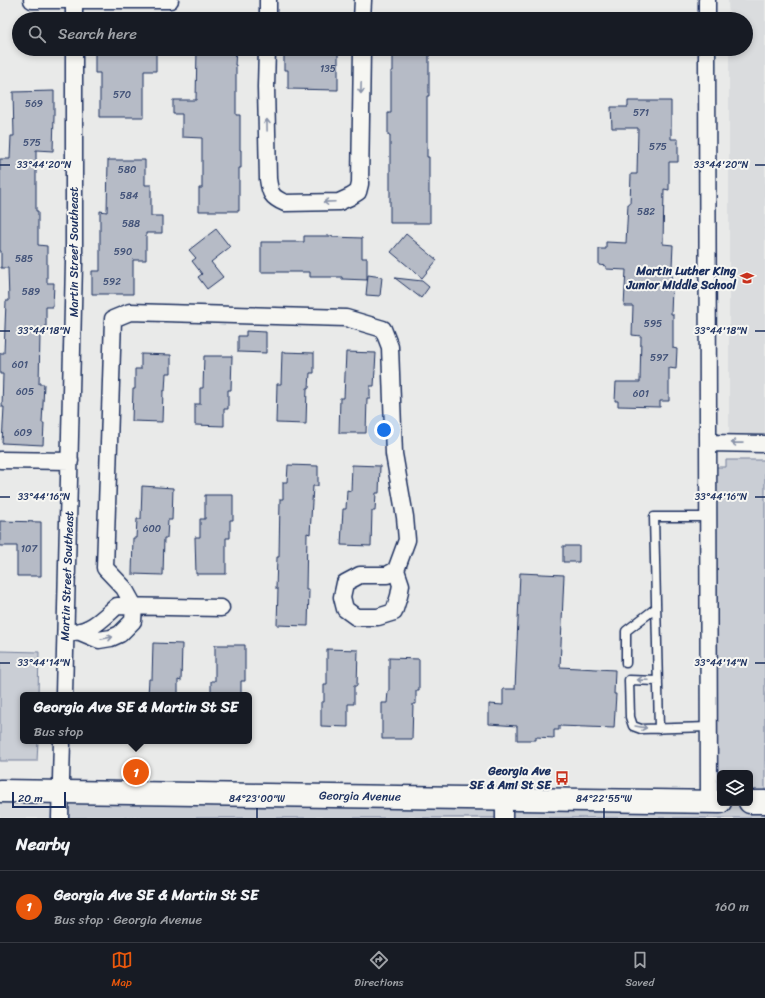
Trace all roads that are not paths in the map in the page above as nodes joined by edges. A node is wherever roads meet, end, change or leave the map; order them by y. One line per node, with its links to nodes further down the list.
1 (32, 0): 2 (street)
2 (74, 0): 3 (street); 7 (street)
3 (170, 0)
4 (268, 0): 8 (street)
5 (363, 0): 9 (street)
6 (707, 0): 10 (street)
7 (74, 12)
8 (268, 12)
9 (362, 12)
10 (707, 12)
11 (74, 56): 18 (street, Martin Street Southeast)
12 (267, 56): 13 (street, one-way to 12)
13 (362, 56)
14 (707, 56): 15 (street)
15 (709, 443): 16 (street, one-way to 15); 19 (street)
16 (765, 444)
17 (0, 460): 18 (street)
18 (70, 461): 24 (street, Martin Street Southeast)
19 (708, 516): 23 (lane); 28 (street)
20 (396, 570): 21 (street)
21 (134, 606): 22 (street); 24 (street); 24 (street, one-way to 21)
22 (222, 608)
23 (656, 608): 25 (lane); 26 (lane)
24 (73, 632): 27 (street, Martin Street Southeast)
25 (626, 663)
26 (658, 680): 29 (lane); 29 (lane, one-way to 29)
27 (64, 692)
28 (709, 727): 29 (lane); 33 (street)
29 (659, 729)
30 (62, 744): 32 (street)
31 (0, 791): 32 (main road, Georgia Avenue)
32 (61, 792): 36 (main road, Georgia Avenue); 37 (street)
33 (714, 802): 36 (main road, Georgia Avenue)
34 (753, 802): 35 (main road)
35 (765, 802)
36 (504, 808)
37 (60, 818)

